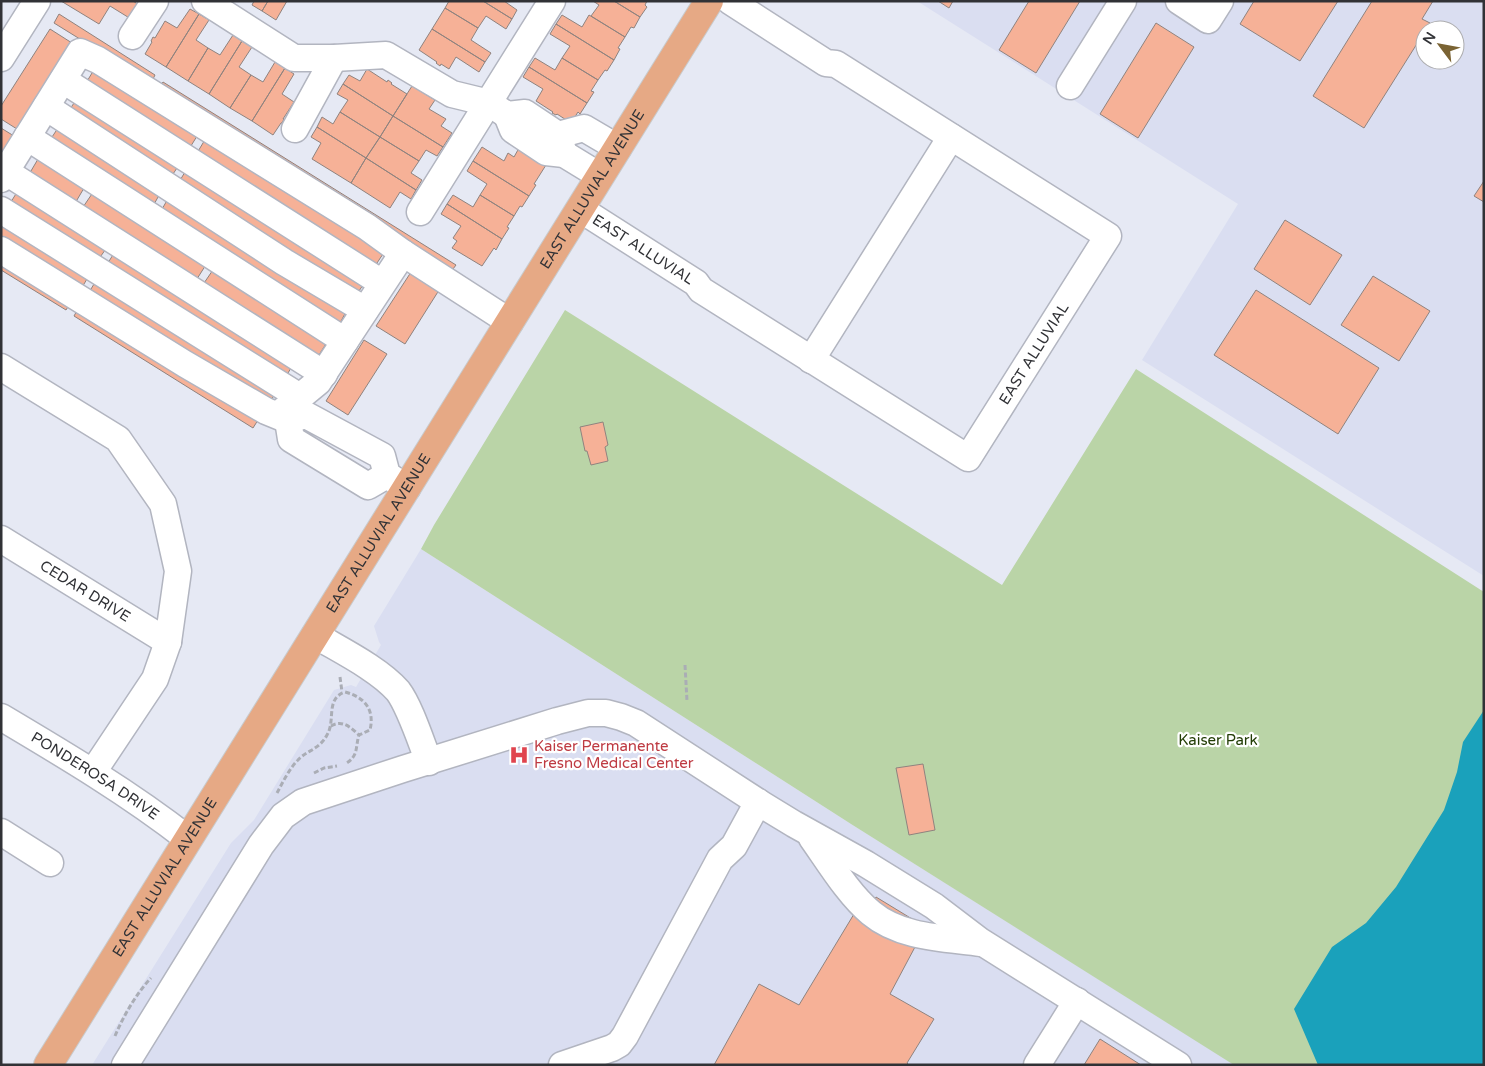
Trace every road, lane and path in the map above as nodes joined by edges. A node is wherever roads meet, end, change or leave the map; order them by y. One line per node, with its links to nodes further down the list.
1 (37, 1): 11 (street)
2 (155, 1): 10 (street)
3 (205, 1): 12 (street)
4 (552, 1): 16 (street)
5 (709, 1): 21 (main road, EAST ALLUVIAL AVENUE)
6 (730, 1): 19 (street, EAST ALLUVIAL)
7 (1123, 1): 14 (street)
8 (1179, 1): 9 (street)
9 (1220, 1)
10 (132, 36)
11 (1, 58)
12 (334, 58): 16 (street); 17 (street)
13 (63, 80): 15 (street); 28 (street); 29 (street)
14 (1070, 86)
15 (46, 107): 18 (street); 30 (street)
16 (498, 109): 20 (street); 26 (street)
17 (295, 129)
18 (27, 137): 22 (street); 32 (street)
19 (951, 137): 33 (street); 33 (street, EAST ALLUVIAL)
20 (561, 144): 21 (street); 23 (street)
21 (618, 148): 23 (main road, EAST ALLUVIAL AVENUE)
22 (4, 175): 35 (street)
23 (600, 176): 24 (main road, EAST ALLUVIAL AVENUE)
24 (580, 209): 31 (main road, EAST ALLUVIAL AVENUE); 33 (street, EAST ALLUVIAL)
25 (1, 210): 36 (street)
26 (420, 212)
27 (1, 250): 37 (street)
28 (403, 253): 29 (street); 31 (street)
29 (382, 283): 30 (street)
30 (364, 310): 32 (street)
31 (510, 322): 40 (main road, EAST ALLUVIAL AVENUE)
32 (345, 341): 35 (street)
33 (811, 360)
34 (1, 367): 43 (street)
35 (324, 374): 36 (street)
36 (300, 397): 37 (street)
37 (283, 418): 38 (street); 39 (street)
38 (350, 439): 39 (street); 40 (street)
39 (336, 467): 40 (street)
40 (397, 481): 42 (main road, EAST ALLUVIAL AVENUE)
41 (1, 539): 43 (street, CEDAR DRIVE)
42 (315, 635): 51 (street); 58 (main road, EAST ALLUVIAL AVENUE)
43 (168, 642): 52 (street)
44 (685, 665): 47 (path)
45 (340, 677): 46 (path)
46 (342, 692): 49 (path); 50 (path)
47 (687, 700)
48 (1, 716): 52 (street, PONDEROSA DRIVE)
49 (330, 726): 50 (path); 54 (path)
50 (359, 735): 53 (path)
51 (429, 762): 55 (street); 63 (street)
52 (93, 772): 58 (street, PONDEROSA DRIVE)
53 (307, 777)
54 (284, 786)
55 (752, 799): 57 (street); 64 (street)
56 (1, 832): 59 (street)
57 (807, 832): 60 (street); 60 (street)
58 (188, 839): 62 (main road, EAST ALLUVIAL AVENUE)
59 (50, 863)
60 (984, 943): 61 (street)
61 (1076, 1001): 65 (street); 66 (street)
62 (48, 1065)
63 (126, 1065)
64 (562, 1065)
65 (1037, 1065)
66 (1178, 1065)

